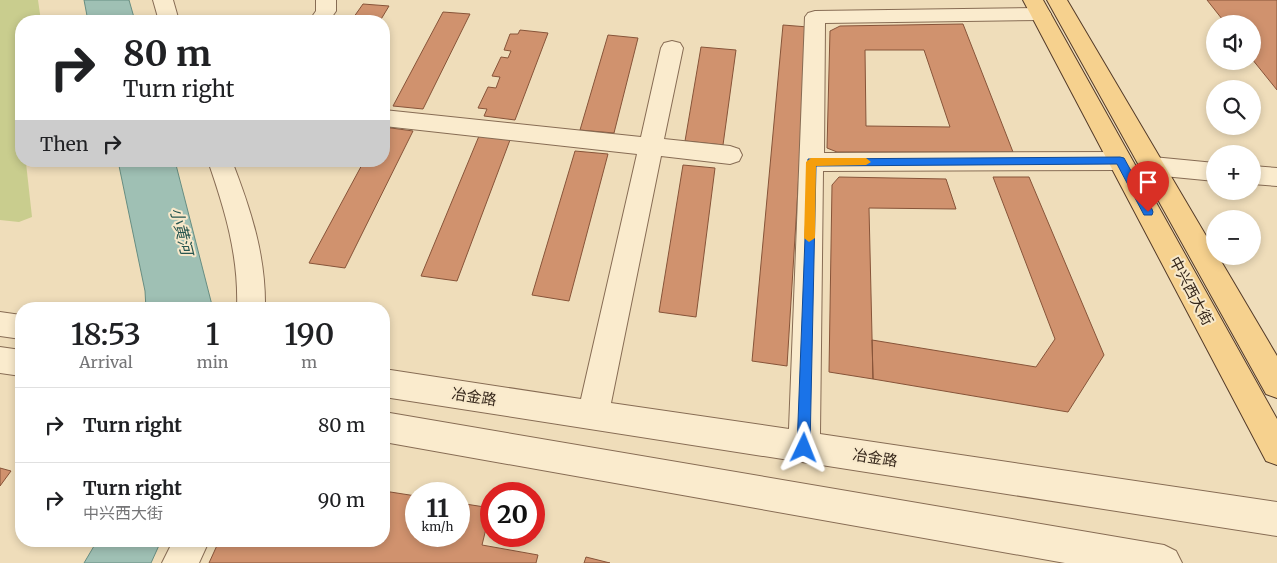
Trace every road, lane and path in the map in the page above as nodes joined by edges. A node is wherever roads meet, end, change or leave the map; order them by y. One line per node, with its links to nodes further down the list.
1 (163, 0): 4 (street)
2 (326, 0): 5 (street)
3 (1044, 5): 10 (main road, 中兴西大街); 11 (street); 12 (main road, 中兴西大街)
4 (167, 15)
5 (324, 15)
6 (672, 48): 8 (street)
7 (390, 119): 8 (street)
8 (651, 147): 9 (street); 24 (street)
9 (730, 156)
10 (1120, 161): 11 (street); 27 (main road, 中兴西大街)
11 (811, 162): 26 (street)
12 (1153, 166): 14 (street); 23 (main road, 中兴西大街)
13 (222, 167): 17 (street)
14 (1206, 171)
15 (1261, 176): 16 (street)
16 (1277, 177)
17 (250, 302)
18 (0, 324): 19 (street)
19 (15, 326)
20 (0, 360): 21 (street)
21 (15, 362)
22 (390, 384): 24 (street, 冶金路)
23 (1277, 384)
24 (593, 415): 26 (street, 冶金路)
25 (390, 427): 31 (street)
26 (804, 448): 28 (street, 冶金路)
27 (1277, 450)
28 (1277, 519)
29 (189, 547): 30 (street)
30 (180, 563)
31 (1164, 563)

